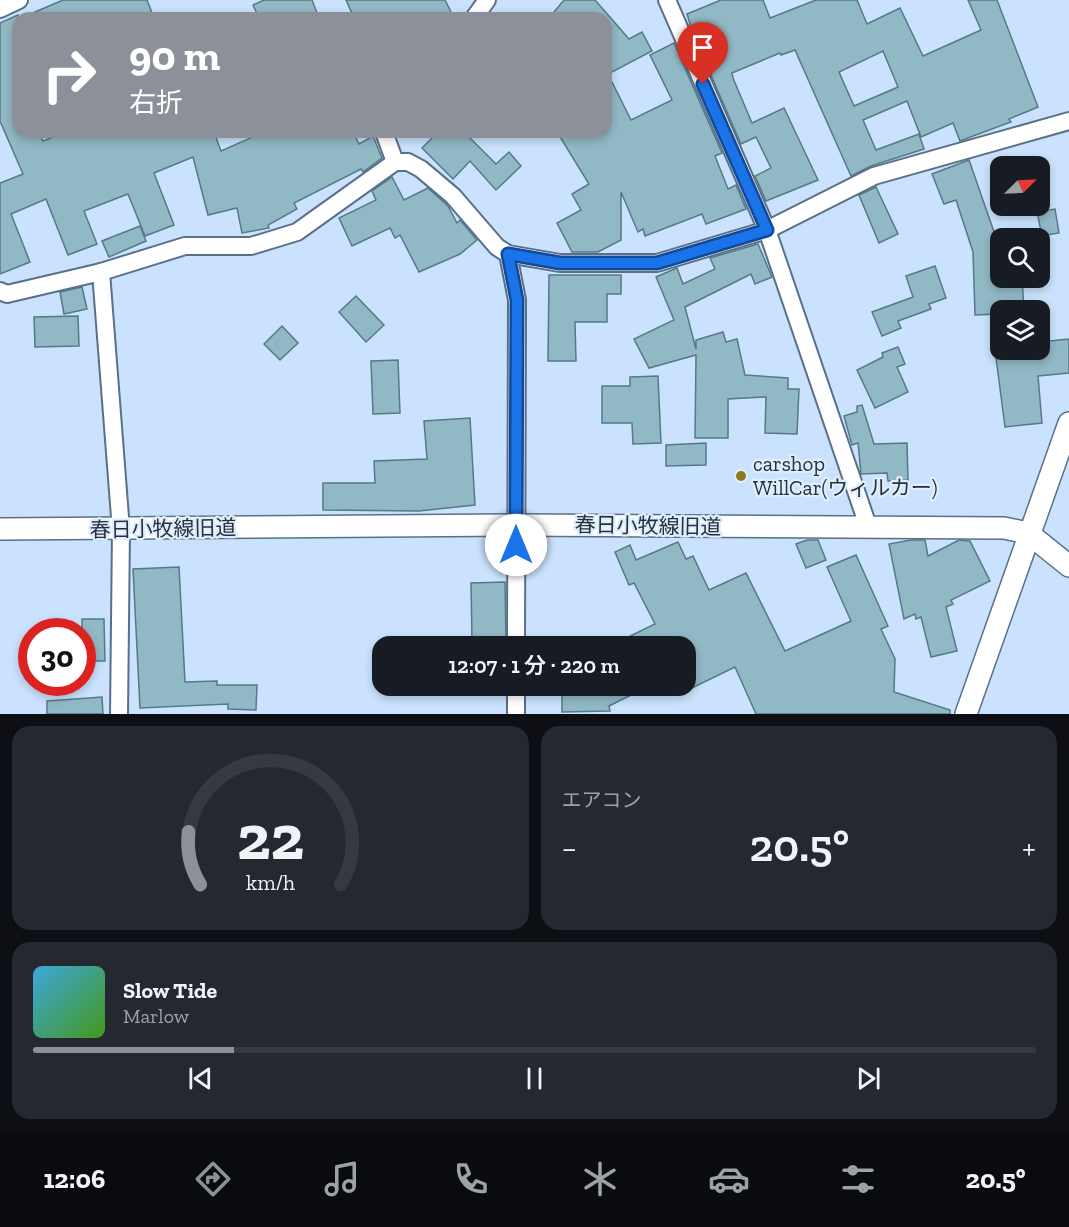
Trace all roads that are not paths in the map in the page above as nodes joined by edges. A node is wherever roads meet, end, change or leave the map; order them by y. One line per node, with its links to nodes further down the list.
1 (19, 0): 3 (street)
2 (667, 0): 7 (street)
3 (0, 9)
4 (1069, 122): 7 (street)
5 (386, 138): 6 (street)
6 (395, 162): 8 (street); 9 (street)
7 (767, 230): 8 (street); 14 (street)
8 (508, 254): 12 (street)
9 (101, 272): 10 (street); 15 (street)
10 (0, 291)
11 (1069, 423): 16 (street)
12 (516, 525): 14 (street, 春日小牧線旧道); 15 (street, 春日小牧線旧道); 18 (street)
13 (0, 529): 15 (street, 春日小牧線旧道)
14 (869, 529): 16 (street, 春日小牧線旧道)
15 (121, 530): 20 (street)
16 (1028, 534): 17 (street, 春日小牧線旧道); 22 (street)
17 (1069, 566)
18 (516, 636)
19 (516, 696): 21 (street)
20 (119, 714)
21 (516, 714)
22 (966, 714)

